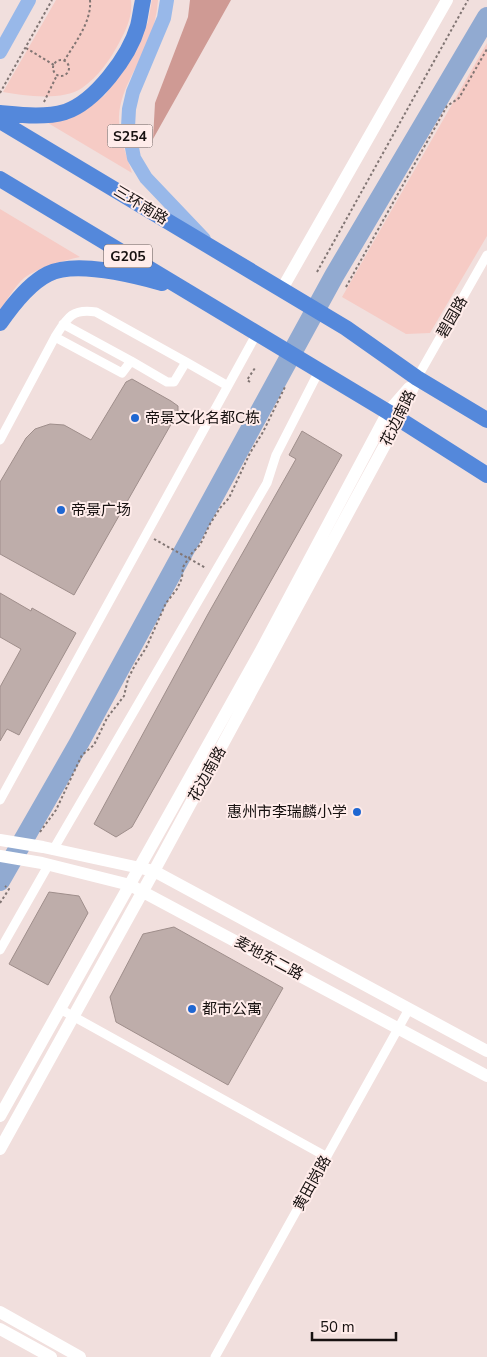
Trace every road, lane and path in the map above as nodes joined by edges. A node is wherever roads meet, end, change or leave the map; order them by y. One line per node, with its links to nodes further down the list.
1 (29, 0): 9 (main road)
2 (52, 0): 8 (path)
3 (90, 0): 11 (path)
4 (143, 0): 16 (highway)
5 (167, 0): 19 (main road, S254)
6 (447, 0): 24 (street)
7 (468, 0): 21 (path)
8 (26, 48): 12 (path); 14 (path)
9 (2, 49)
10 (487, 49): 23 (path)
11 (64, 61): 12 (path); 13 (path)
12 (54, 65): 13 (path)
13 (57, 75): 15 (path)
14 (0, 93)
15 (52, 103)
16 (0, 113)
17 (0, 121): 19 (highway, 三环南路)
18 (0, 179): 22 (highway, G205)
19 (214, 249): 24 (highway, 三环南路)
20 (487, 255): 33 (street, 碧园路)
21 (317, 272)
22 (179, 286): 25 (highway); 27 (highway, G205)
23 (346, 287)
24 (282, 290): 33 (highway, 三环南路)
25 (0, 323)
26 (63, 324): 28 (street); 29 (street); 30 (street)
27 (257, 333): 32 (highway, G205); 35 (street)
28 (55, 337): 29 (street); 39 (street)
29 (131, 361): 30 (street)
30 (186, 362): 35 (street)
31 (255, 368): 34 (path)
32 (320, 371): 37 (highway, G205); 42 (street)
33 (417, 378): 37 (street, 花边南路); 38 (highway)
34 (250, 382)
35 (228, 386): 41 (street)
36 (285, 387): 44 (path)
37 (393, 416): 40 (highway, G205); 49 (street, 花边南路); 50 (street, 花边南路)
38 (487, 420)
39 (0, 440)
40 (487, 475)
41 (146, 534): 42 (path); 43 (street)
42 (215, 573): 46 (street)
43 (0, 800)
44 (40, 832)
45 (0, 840): 46 (street, 麦地东二路)
46 (48, 848): 49 (street, 麦地东二路)
47 (0, 856): 48 (street, 麦地东二路)
48 (45, 863): 51 (street, 麦地东二路); 55 (street)
49 (139, 868): 50 (street, 麦地东二路); 51 (street, 花边南路)
50 (154, 871): 53 (street, 花边南路); 57 (street, 麦地东二路)
51 (130, 885): 53 (street, 麦地东二路); 56 (street, 花边南路)
52 (5, 886): 54 (path)
53 (143, 891): 58 (street, 花边南路); 59 (street, 麦地东二路)
54 (0, 903)
55 (0, 950)
56 (60, 1009): 58 (street); 62 (street, 花边南路)
57 (409, 1009): 59 (street, 黄田岗路); 60 (street, 麦地东二路)
58 (73, 1016): 63 (street, 花边南路); 64 (street)
59 (398, 1028): 61 (street, 麦地东二路); 64 (street, 黄田岗路)
60 (487, 1052)
61 (487, 1076)
62 (0, 1116)
63 (0, 1148)
64 (327, 1157): 69 (street, 黄田岗路)
65 (0, 1312): 68 (street)
66 (0, 1329): 67 (street)
67 (51, 1357)
68 (80, 1357)
69 (215, 1357)

